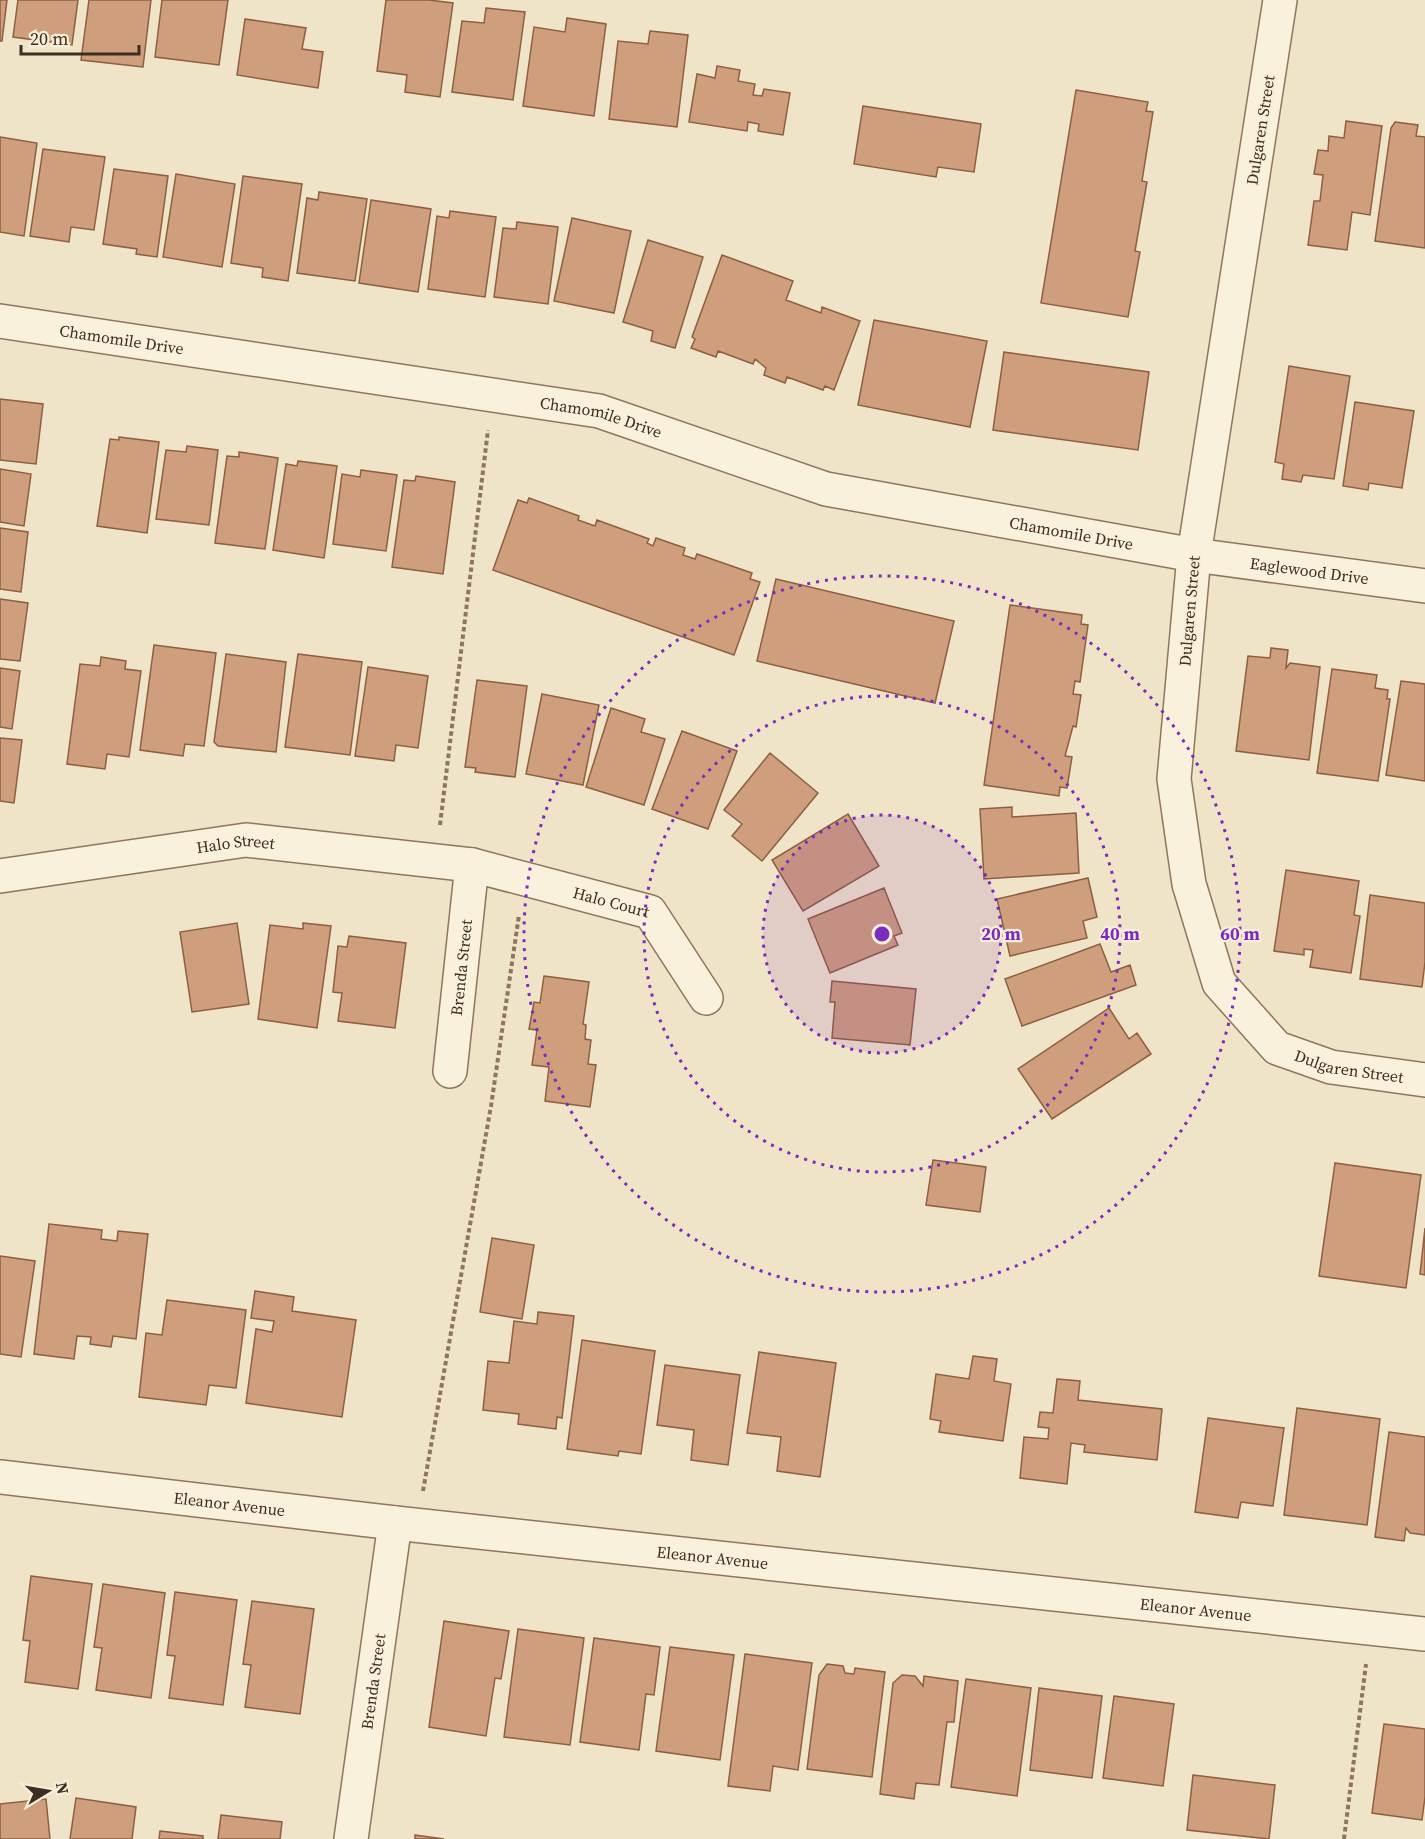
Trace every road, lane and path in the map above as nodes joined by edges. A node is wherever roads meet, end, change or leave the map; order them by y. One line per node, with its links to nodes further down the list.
1 (1280, 0): 4 (street, Dulgaren Street)
2 (0, 321): 3 (street, Chamomile Drive)
3 (492, 395): 4 (street, Chamomile Drive); 6 (path)
4 (1194, 555): 5 (street, Eaglewood Drive); 12 (street, Dulgaren Street)
5 (1425, 586)
6 (435, 861): 7 (street, Halo Street); 8 (street, Halo Street)
7 (472, 865): 9 (street, Halo Court); 11 (street, Brenda Street)
8 (0, 876)
9 (524, 879): 10 (street, Halo Court); 14 (path)
10 (706, 998)
11 (450, 1071)
12 (1425, 1080)
13 (0, 1477): 14 (street, Eleanor Avenue)
14 (406, 1524): 15 (street, Eleanor Avenue); 17 (street, Brenda Street)
15 (1370, 1628): 16 (street, Eleanor Avenue); 18 (path)
16 (1425, 1634)
17 (351, 1839)
18 (1344, 1839)

